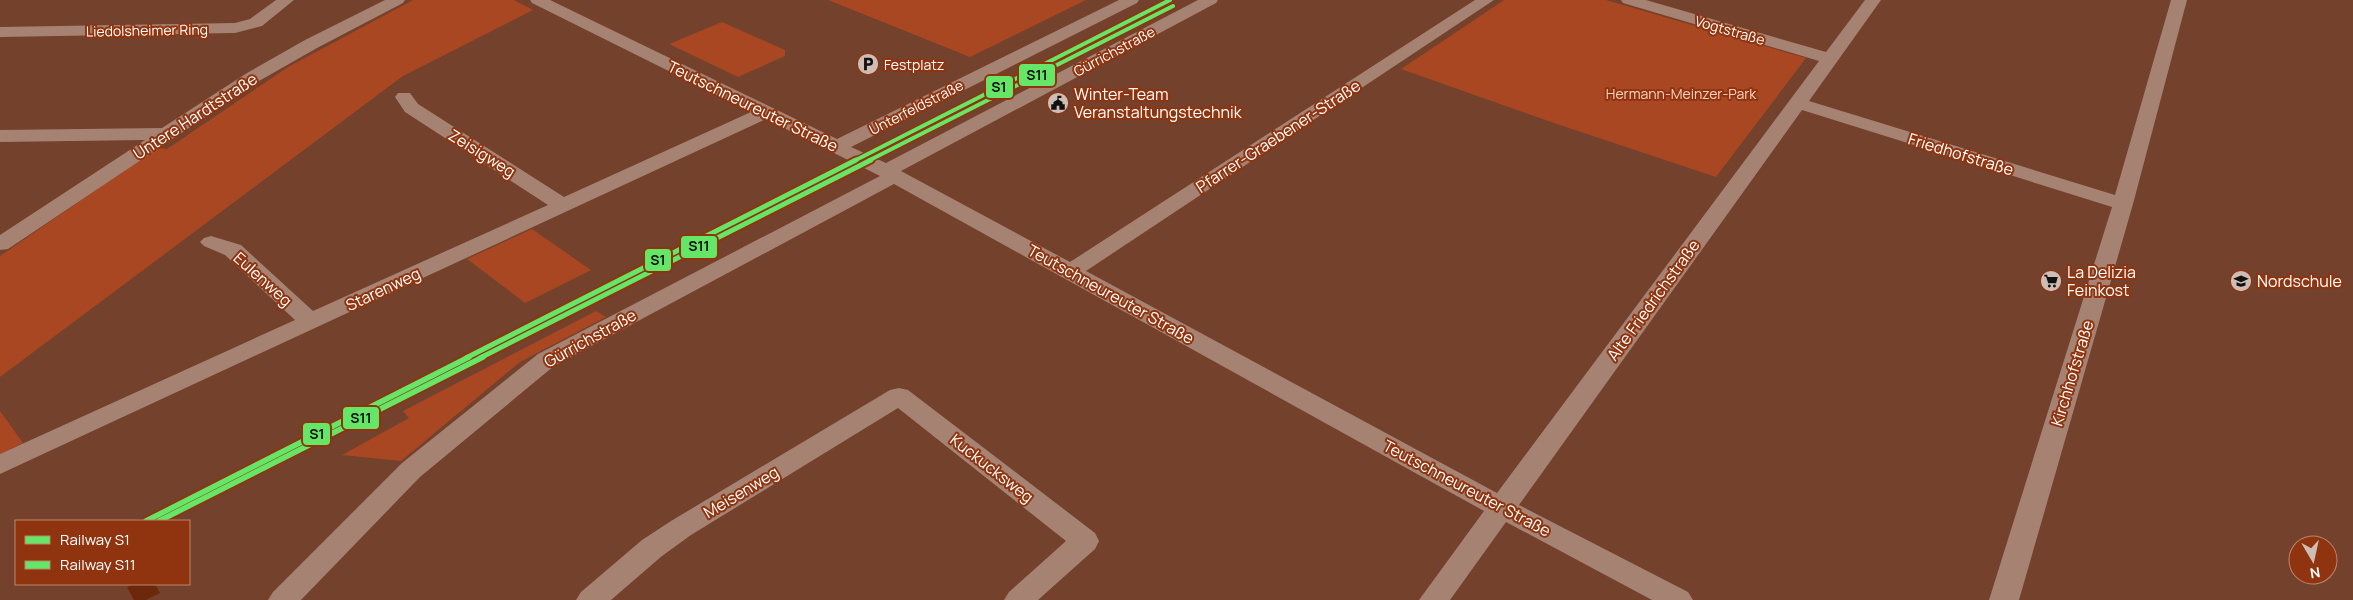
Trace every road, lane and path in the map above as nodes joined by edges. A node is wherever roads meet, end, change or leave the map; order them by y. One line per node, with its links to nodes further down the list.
1 (286, 0): 10 (street, Liedolsheimer Ring)
2 (397, 0): 15 (street, Untere Hardtstraße)
3 (538, 0): 14 (street, Teutschneureuter Straße)
4 (1131, 0): 17 (street, Unterfeldstraße)
5 (1210, 0): 18 (street, Gürrichstraße)
6 (1486, 0): 23 (street, Pfarrer-Graebener-Straße)
7 (1629, 0): 11 (street, Vogtstraße)
8 (1873, 0): 11 (street, Alte Friedrichstraße)
9 (2179, 0): 19 (street, Kirchhofstraße)
10 (0, 32)
11 (1830, 59): 13 (street, Alte Friedrichstraße)
12 (404, 97): 20 (street, Zeisigweg)
13 (1798, 103): 19 (street, Friedhofstraße); 27 (street, Alte Friedrichstraße)
14 (766, 112): 17 (street, Teutschneureuter Straße); 20 (street, Starenweg)
15 (165, 134): 16 (street); 22 (street, Untere Hardtstraße)
16 (0, 136)
17 (836, 147): 18 (street, Teutschneureuter Straße)
18 (890, 174): 23 (street, Teutschneureuter Straße); 28 (street, Gürrichstraße)
19 (2123, 204): 33 (street, Kirchhofstraße)
20 (564, 206): 24 (street, Starenweg)
21 (212, 242): 24 (street, Eulenweg)
22 (0, 244)
23 (1071, 271): 27 (street, Teutschneureuter Straße)
24 (311, 322): 26 (street, Starenweg)
25 (899, 396): 29 (street, Meisenweg); 30 (street, Kuckucksweg)
26 (0, 465)
27 (1500, 507): 31 (street, Alte Friedrichstraße); 32 (street, Teutschneureuter Straße)
28 (283, 600)
29 (591, 600)
30 (1019, 600)
31 (1434, 600)
32 (1678, 600)
33 (2004, 600)

